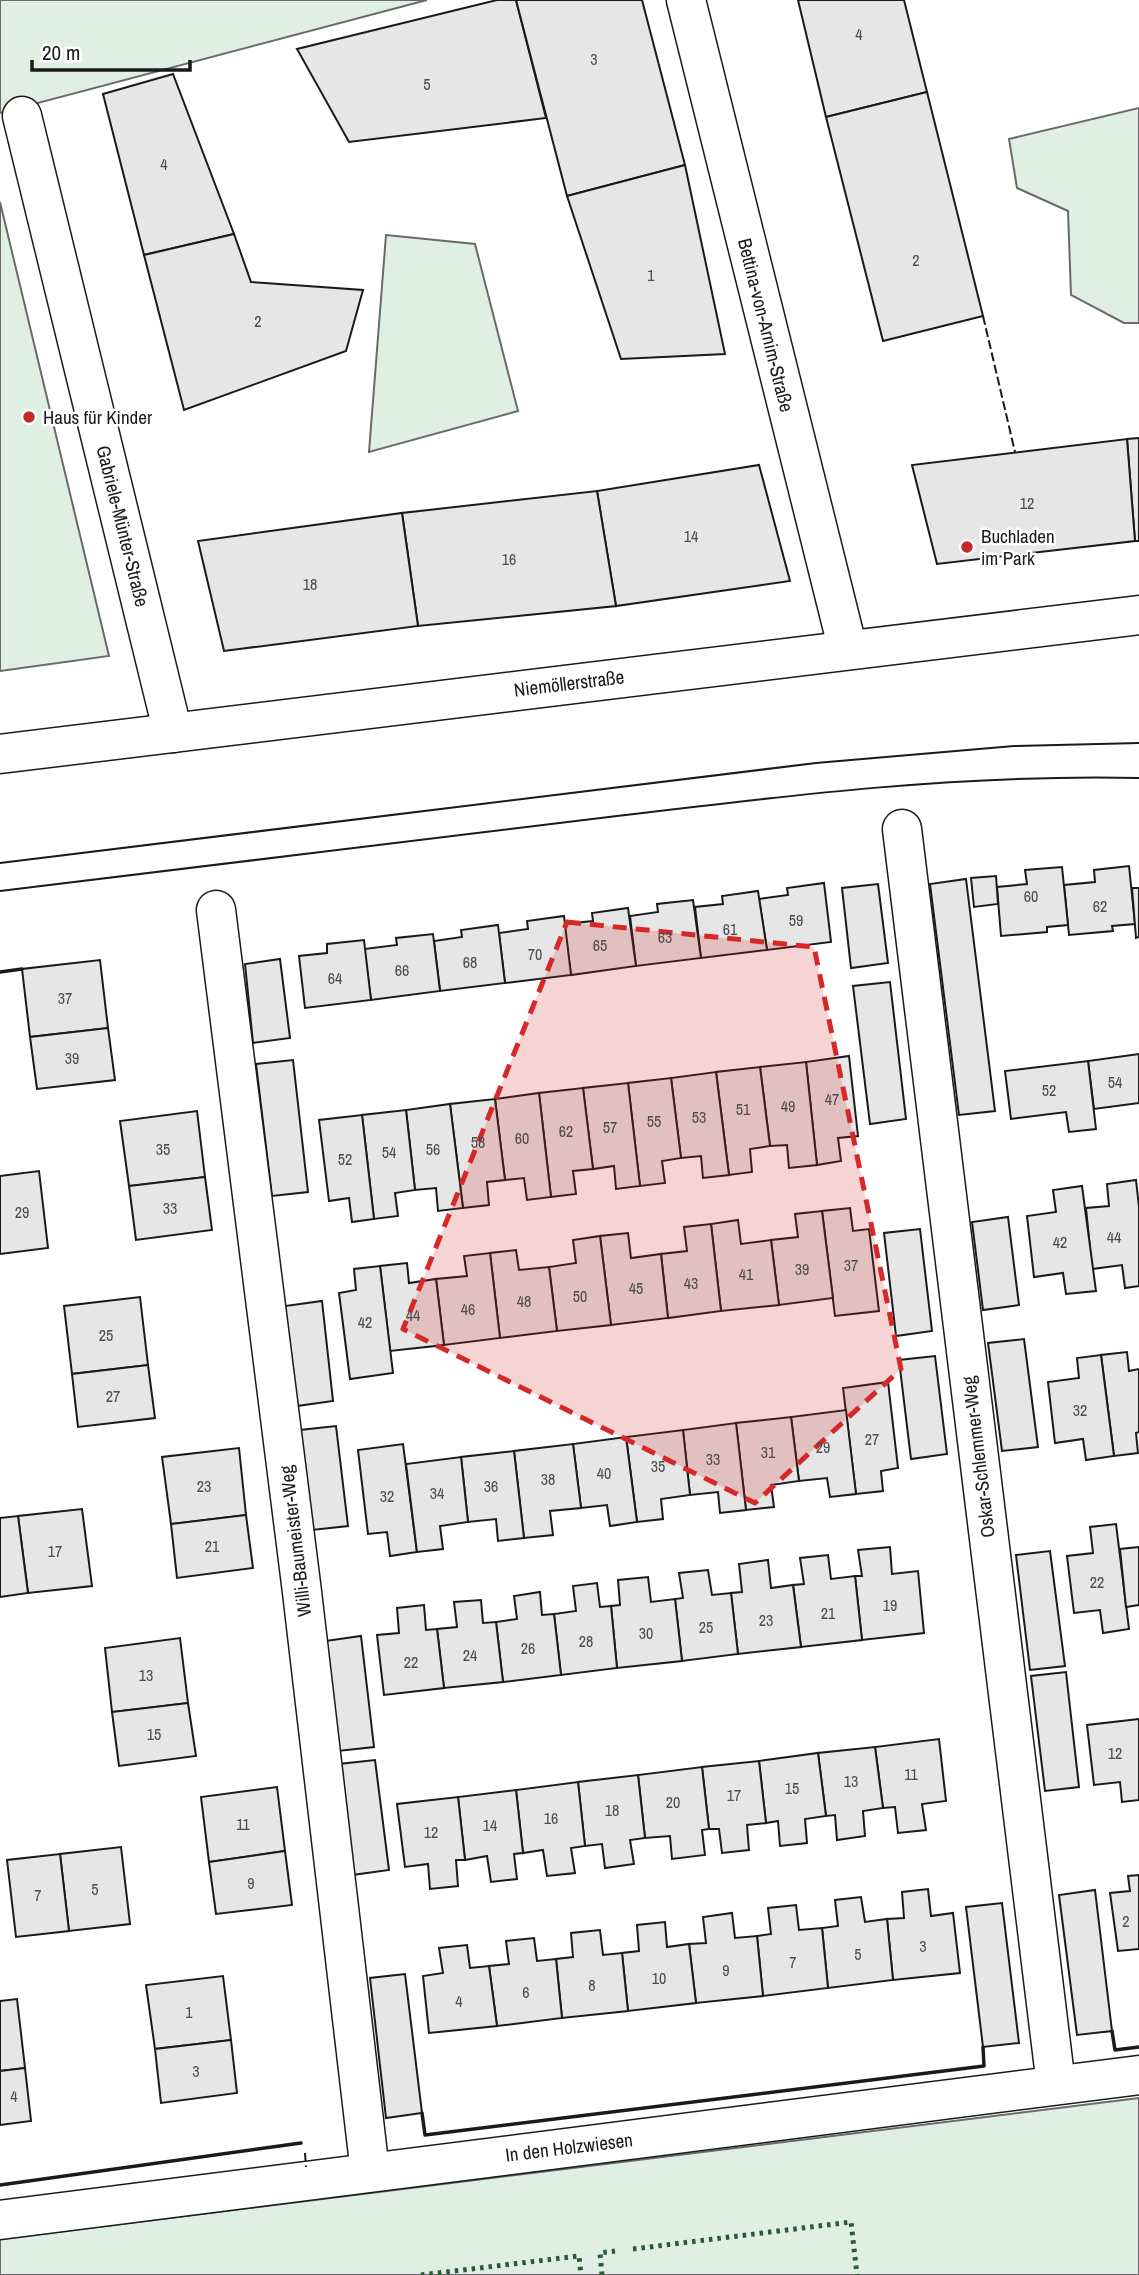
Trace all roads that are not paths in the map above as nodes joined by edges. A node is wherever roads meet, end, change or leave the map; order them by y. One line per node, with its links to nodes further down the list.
1 (686, 0): 4 (street, Bettina-von-Arnim-Straße)
2 (22, 116): 5 (street, Gabriele-Münter-Straße)
3 (1139, 615): 4 (street, Niemöllerstraße)
4 (848, 650): 5 (street, Niemöllerstraße)
5 (173, 733): 6 (street, Niemöllerstraße)
6 (0, 754)
7 (902, 829): 10 (street, Oskar-Schlemmer-Weg)
8 (216, 910): 11 (street, Willi-Baumeister-Weg)
9 (1139, 2074): 10 (street, In den Holzwiesen)
10 (1055, 2085): 11 (street, In den Holzwiesen)
11 (370, 2172): 12 (street, In den Holzwiesen)
12 (0, 2220)

